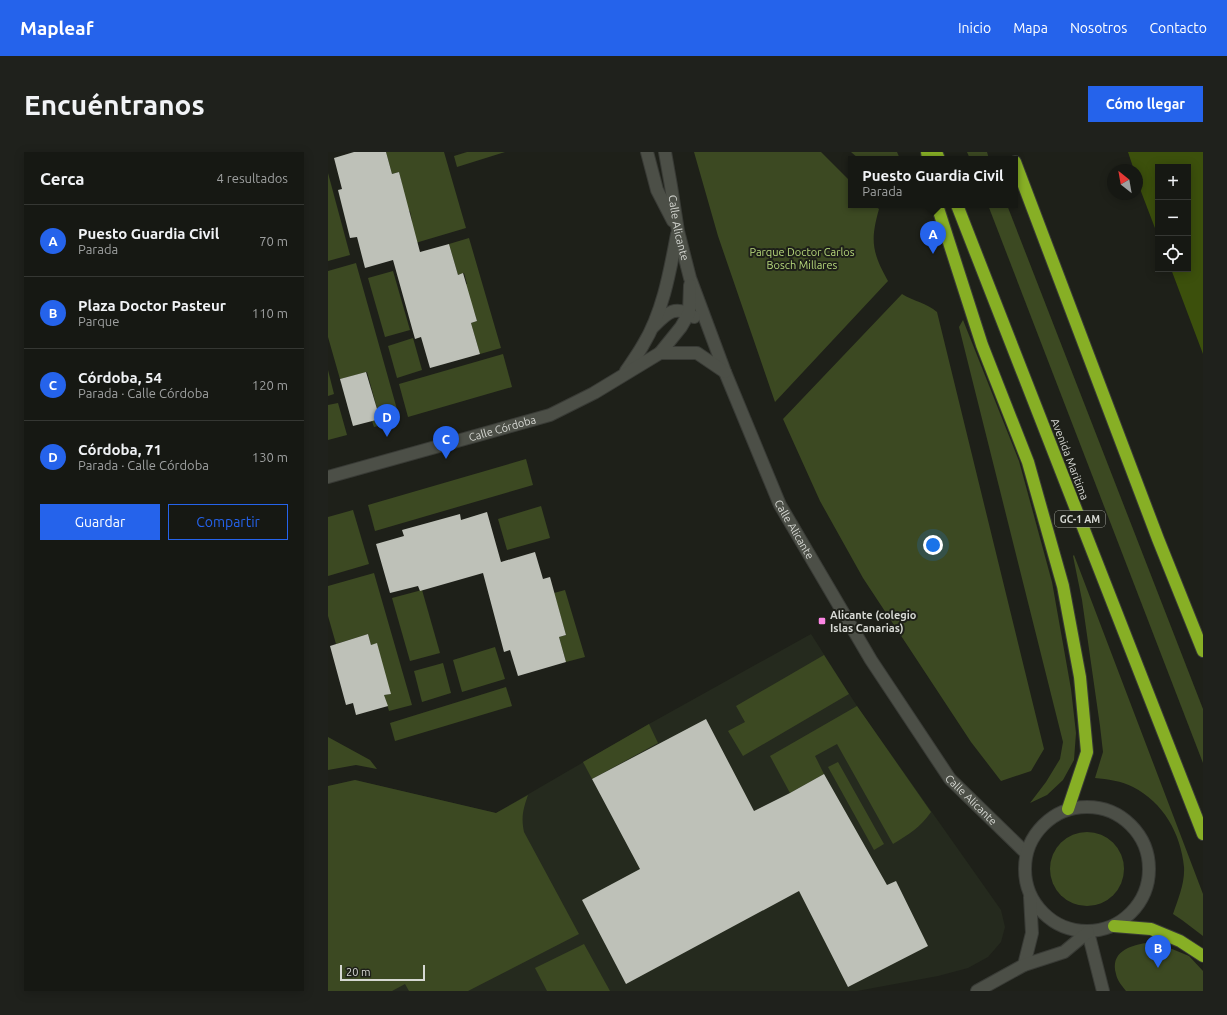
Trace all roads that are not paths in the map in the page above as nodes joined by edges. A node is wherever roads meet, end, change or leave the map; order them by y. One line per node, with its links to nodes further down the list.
1 (647, 152): 6 (street)
2 (664, 152): 6 (street, Calle Alicante)
3 (1018, 171): 15 (highway)
4 (938, 208): 16 (highway)
5 (958, 208): 17 (highway, Avenida Maritima / GC-1 AM)
6 (678, 231): 7 (street, Calle Alicante); 10 (street, Calle Córdoba)
7 (690, 278): 8 (street); 9 (street, Calle Alicante)
8 (689, 313): 9 (street); 10 (street, Calle Córdoba); 11 (street, Calle Córdoba)
9 (707, 326): 12 (street, Calle Alicante)
10 (652, 328): 13 (street, Calle Córdoba)
11 (660, 353): 12 (street); 13 (street, Calle Córdoba)
12 (725, 372): 18 (street, Calle Alicante)
13 (623, 374): 14 (street, Calle Córdoba)
14 (328, 477)
15 (1203, 650)
16 (1068, 809): 18 (street); 20 (street)
17 (1203, 834)
18 (1026, 853): 19 (street)
19 (1030, 895): 21 (street); 23 (street)
20 (1114, 926): 21 (street); 22 (highway)
21 (1088, 932): 23 (street); 25 (street)
22 (1203, 956)
23 (1024, 965): 24 (street)
24 (977, 991)
25 (1103, 991)

